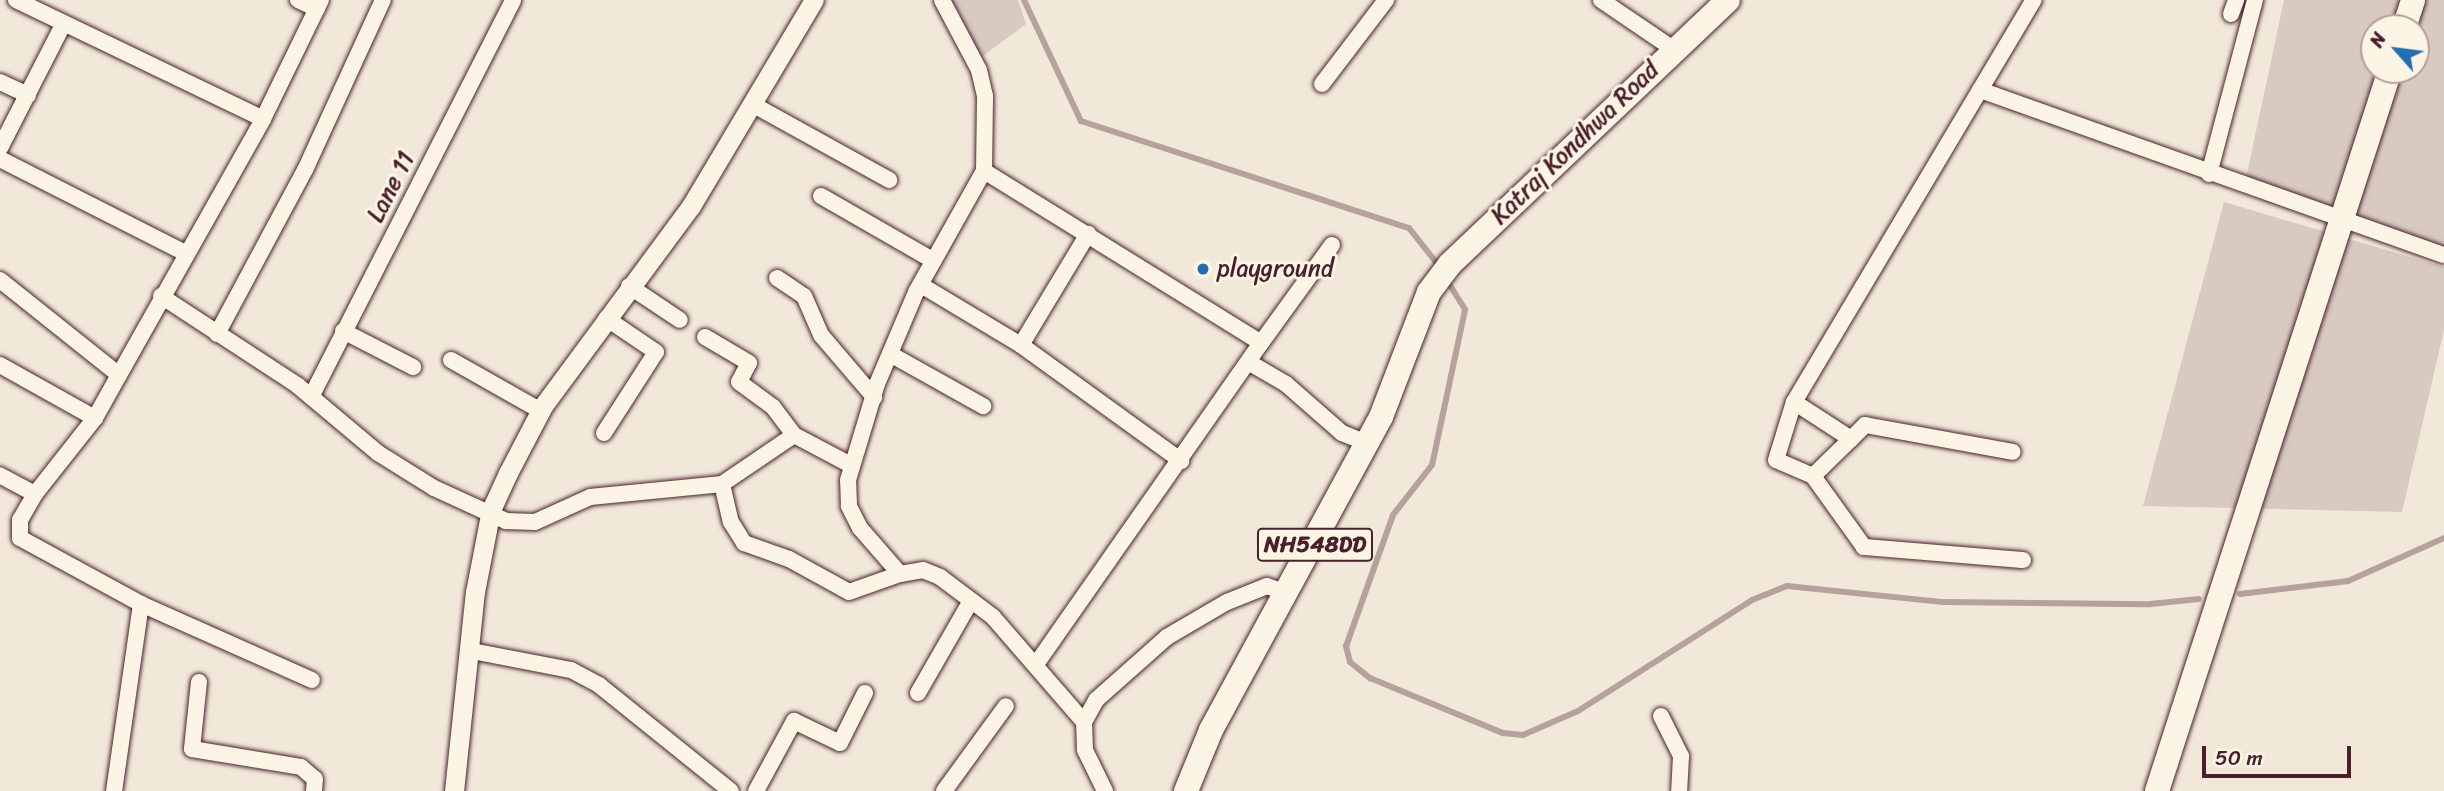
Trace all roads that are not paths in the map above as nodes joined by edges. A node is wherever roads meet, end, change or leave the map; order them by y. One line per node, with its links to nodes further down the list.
1 (16, 0): 13 (street)
2 (298, 0): 12 (street)
3 (383, 0): 42 (street)
4 (513, 0): 41 (street, Lane 11)
5 (814, 0): 20 (street)
6 (942, 0): 24 (street)
7 (1386, 0): 16 (street)
8 (1601, 0): 14 (street)
9 (1728, 0): 14 (highway, Katraj Kondhwa Road / NH548DD)
10 (2034, 0): 18 (street)
11 (2255, 0): 25 (street)
12 (319, 4): 21 (street)
13 (64, 23): 19 (street); 21 (street)
14 (1672, 49): 61 (highway, Katraj Kondhwa Road / NH548DD)
15 (0, 82): 19 (street)
16 (1322, 83)
17 (2385, 84): 28 (highway)
18 (1980, 90): 25 (street); 54 (street)
19 (28, 95): 22 (street)
20 (752, 104): 26 (street); 37 (street)
21 (263, 119): 31 (street)
22 (0, 148)
23 (0, 159): 31 (street)
24 (984, 171): 29 (street); 33 (street)
25 (2209, 174): 28 (street)
26 (889, 180)
27 (821, 196): 33 (street)
28 (2341, 221): 32 (street); 93 (highway)
29 (1088, 234): 44 (street); 45 (street)
30 (1332, 245): 44 (street)
31 (186, 253): 38 (street)
32 (2444, 255)
33 (934, 261): 36 (street)
34 (777, 278): 53 (street)
35 (0, 280): 51 (street)
36 (921, 285): 45 (street); 46 (street)
37 (629, 286): 39 (street); 40 (street)
38 (162, 296): 42 (street); 51 (street)
39 (606, 318): 56 (street); 58 (street)
40 (680, 320)
41 (343, 331): 50 (street); 52 (street, Lane 11)
42 (218, 334): 52 (street)
43 (705, 337): 59 (street)
44 (1261, 343): 48 (street)
45 (1021, 345): 63 (street)
46 (890, 354): 53 (street); 55 (street)
47 (451, 360): 56 (street)
48 (1250, 363): 61 (street); 63 (street)
49 (0, 365): 57 (street)
50 (413, 366)
51 (119, 374): 57 (street)
52 (311, 397): 69 (street)
53 (874, 397): 64 (street)
54 (1794, 402): 60 (street); 66 (street)
55 (983, 406)
56 (541, 411): 69 (street)
57 (95, 418): 68 (street)
58 (604, 433)
59 (794, 435): 64 (street); 67 (street)
60 (1851, 439): 62 (street); 66 (street)
61 (1367, 443): 72 (highway, NH548DD)
62 (2013, 452)
63 (1181, 461): 76 (street)
64 (851, 465): 71 (street)
65 (0, 475): 68 (street)
66 (1813, 477): 70 (street)
67 (722, 484): 69 (street); 71 (street)
68 (35, 494): 74 (street)
69 (491, 510): 75 (street)
70 (2023, 561)
71 (900, 574): 73 (street)
72 (1289, 594): 83 (street); 91 (highway, NH548DD)
73 (971, 601): 76 (street); 80 (street)
74 (141, 604): 77 (street); 84 (street)
75 (472, 651): 86 (street); 87 (street)
76 (1036, 664): 83 (street)
77 (312, 680)
78 (199, 682): 85 (street)
79 (865, 693): 88 (street)
80 (918, 693)
81 (1006, 706): 89 (street)
82 (1661, 716): 92 (street)
83 (1084, 722): 90 (street)
84 (114, 791)
85 (314, 791)
86 (454, 791)
87 (731, 791)
88 (756, 791)
89 (944, 791)
90 (1105, 791)
91 (1186, 791)
92 (1679, 791)
93 (2157, 791)

